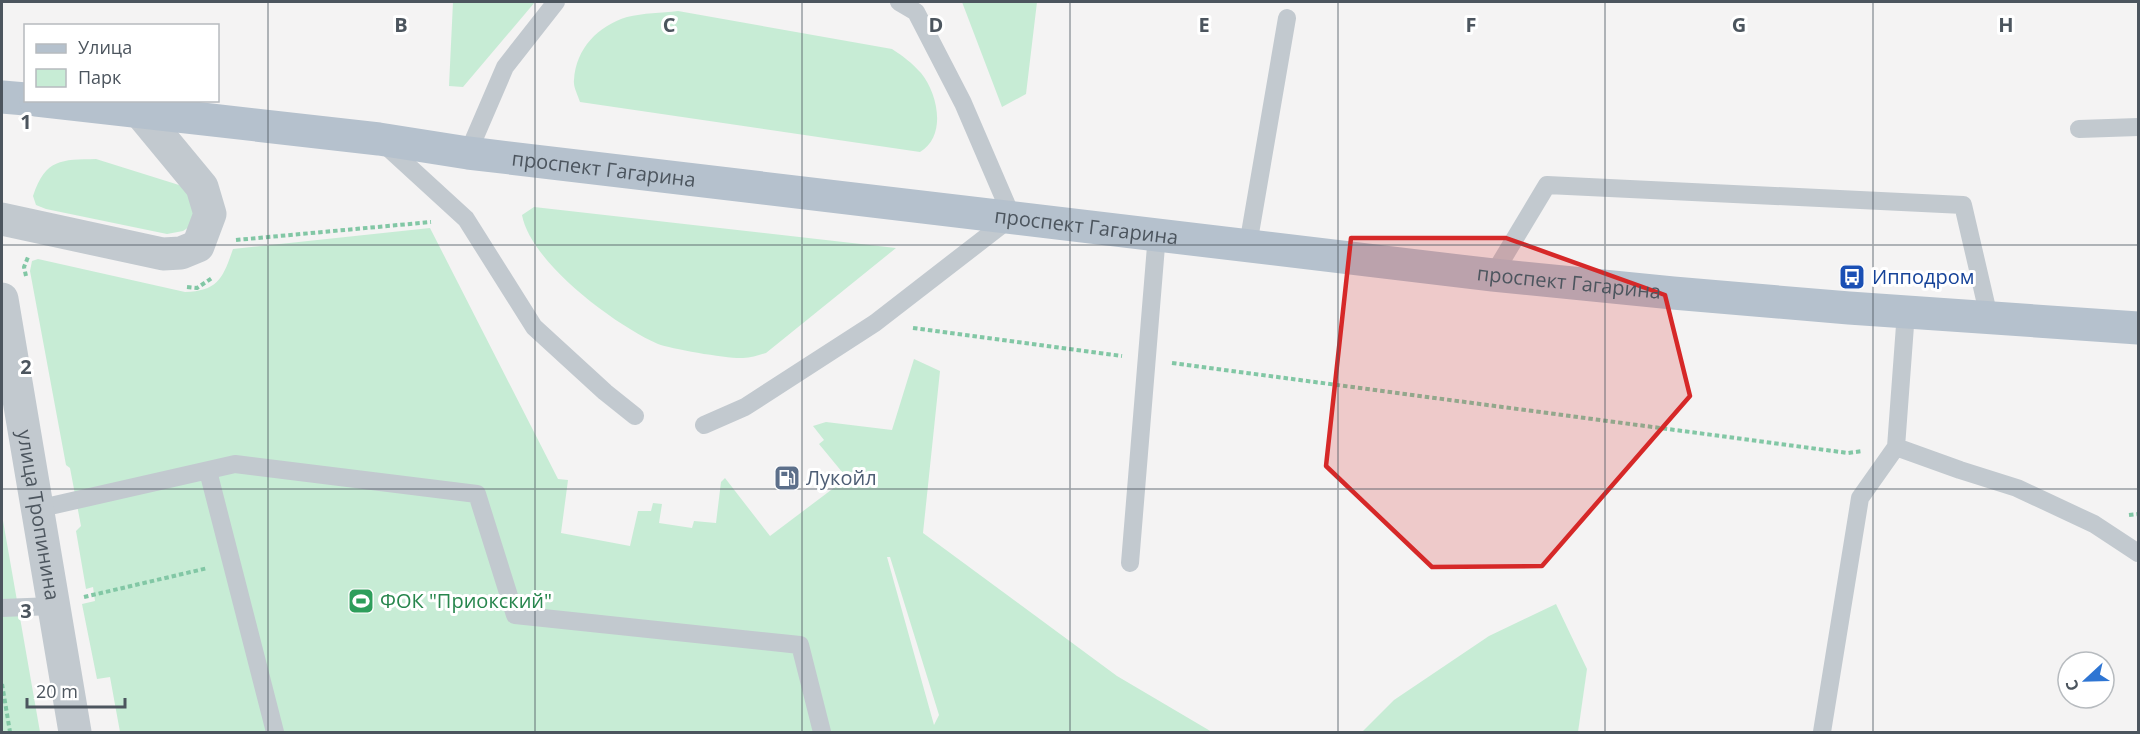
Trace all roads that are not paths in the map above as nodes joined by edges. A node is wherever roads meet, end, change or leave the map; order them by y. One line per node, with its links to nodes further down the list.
1 (556, 2): 11 (lane)
2 (899, 2): 12 (lane)
3 (1287, 18): 15 (lane)
4 (2, 97): 5 (main road)
5 (24, 99)
6 (53, 102): 7 (main road, проспект Гагарина)
7 (140, 112): 10 (main road, проспект Гагарина); 13 (street)
8 (2139, 127): 9 (lane)
9 (2079, 129)
10 (379, 139): 11 (main road, проспект Гагарина); 21 (lane)
11 (468, 153): 12 (main road, проспект Гагарина)
12 (1012, 217): 14 (main road, проспект Гагарина); 22 (lane)
13 (2, 219)
14 (1157, 234): 15 (main road, проспект Гагарина); 27 (lane)
15 (1248, 245): 16 (main road, проспект Гагарина)
16 (1493, 275): 18 (main road, проспект Гагарина); 19 (lane)
17 (14, 289): 25 (street, улица Тропинина)
18 (1906, 312): 19 (main road, проспект Гагарина); 23 (lane)
19 (1989, 317): 20 (main road, проспект Гагарина)
20 (2139, 328)
21 (635, 416)
22 (704, 425)
23 (1896, 447): 26 (lane); 33 (lane)
24 (208, 471): 25 (lane); 31 (lane); 32 (lane)
25 (37, 509): 28 (street, улица Тропинина)
26 (2139, 553)
27 (1130, 563)
28 (53, 606): 29 (lane); 30 (street, улица Тропинина)
29 (2, 608)
30 (75, 732)
31 (275, 732)
32 (822, 732)
33 (1822, 732)

